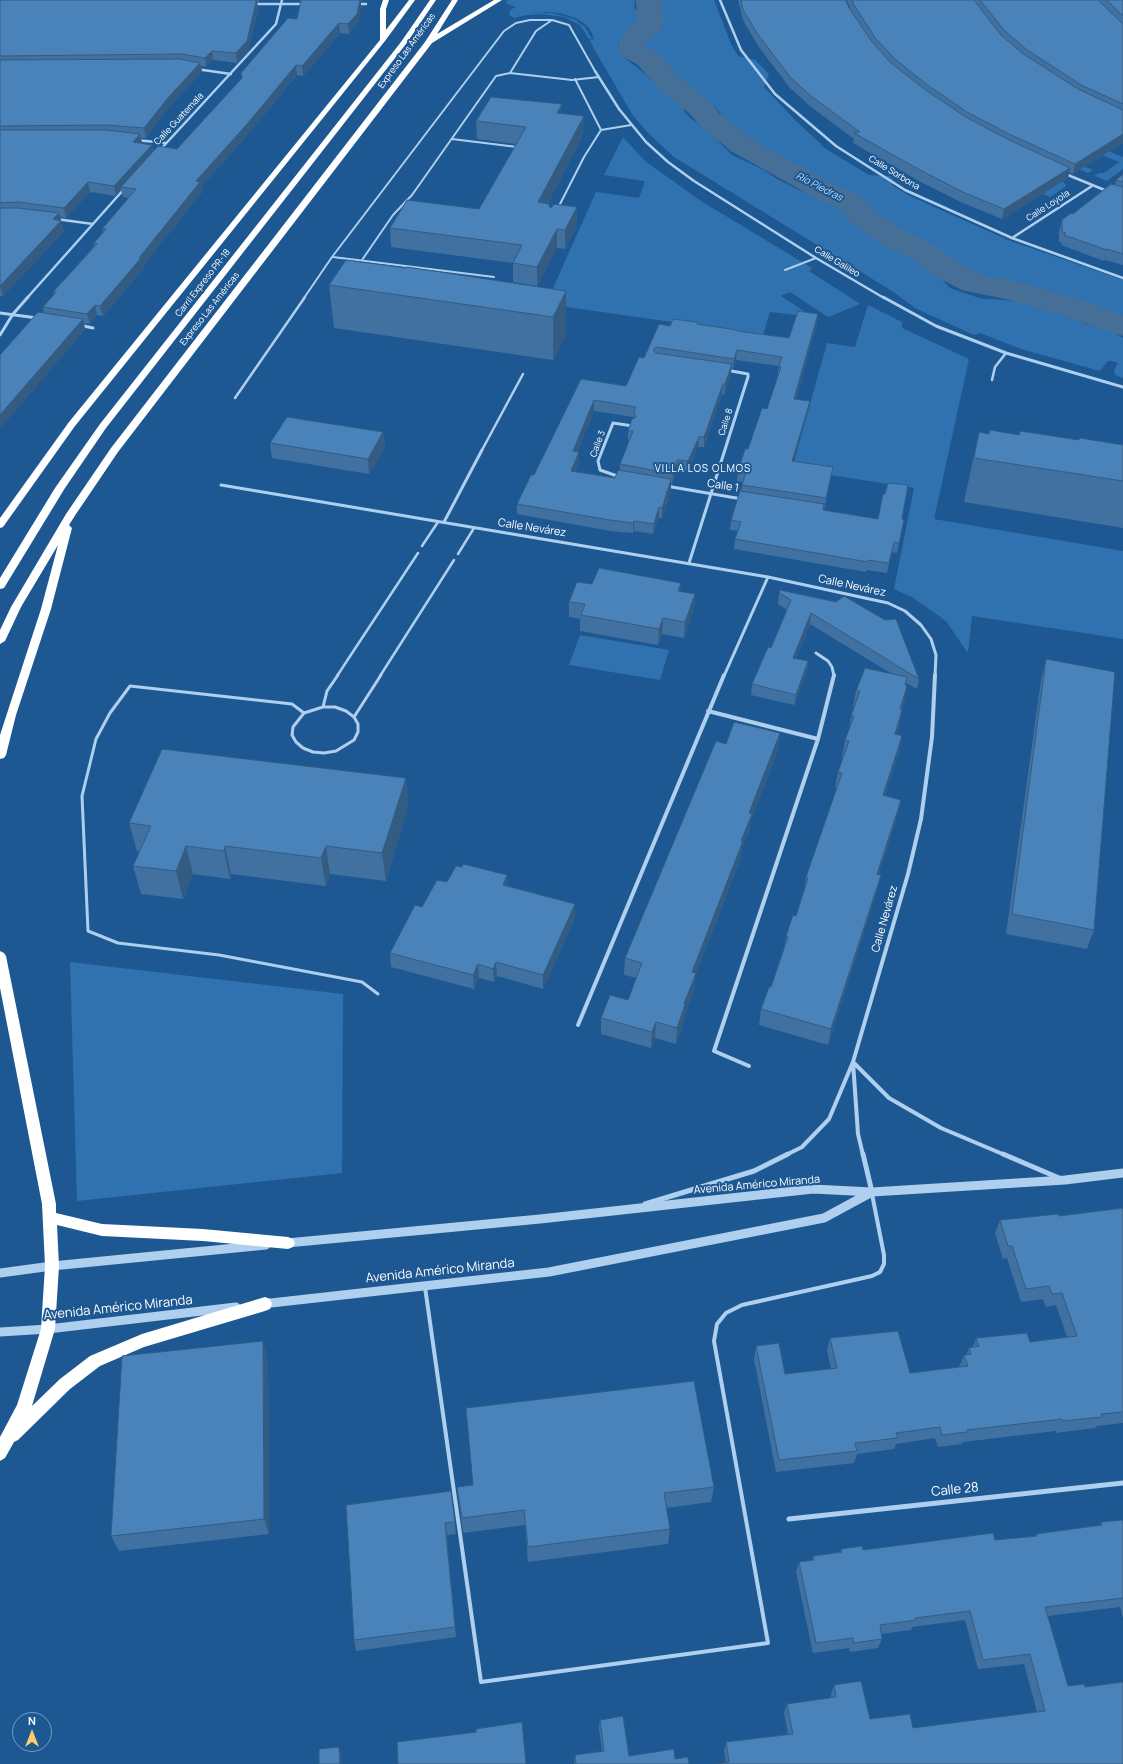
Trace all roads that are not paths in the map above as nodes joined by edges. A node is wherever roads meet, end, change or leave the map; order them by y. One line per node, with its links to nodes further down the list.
1 (282, 0): 9 (street, Calle Guatemala)
2 (386, 0): 14 (highway)
3 (412, 0): 14 (highway)
4 (433, 0): 75 (highway, Carril Expreso PR-18)
5 (454, 0): 15 (highway, Expreso Las Américas)
6 (499, 0): 15 (highway)
7 (720, 0): 38 (street, Calle Sorbona)
8 (249, 4): 9 (street)
9 (281, 4): 10 (street); 19 (street, Calle Guatemala)
10 (312, 4)
11 (351, 4): 12 (street)
12 (366, 4)
13 (552, 20): 17 (lane); 18 (lane); 39 (lane)
14 (383, 40): 67 (highway)
15 (428, 43): 64 (highway, Expreso Las Américas)
16 (189, 67): 19 (street)
17 (595, 71): 20 (street, Calle Galileo)
18 (510, 73): 21 (lane); 25 (lane)
19 (231, 74): 26 (street, Calle Guatemala)
20 (599, 77): 21 (lane); 22 (street, Calle Galileo)
21 (575, 80): 23 (lane)
22 (632, 125): 23 (lane); 40 (street, Calle Galileo)
23 (601, 130): 35 (lane)
24 (130, 139): 26 (street)
25 (452, 139): 27 (lane); 33 (lane)
26 (166, 143): 28 (street, Calle Guatemala)
27 (515, 154)
28 (156, 155)
29 (1057, 170): 31 (street)
30 (129, 183): 37 (street)
31 (1092, 186): 32 (street); 38 (street, Calle Loyola)
32 (1110, 192)
33 (401, 207): 34 (lane); 41 (lane)
34 (408, 208)
35 (557, 210)
36 (50, 218): 37 (street)
37 (93, 224): 46 (street)
38 (1012, 238): 44 (street, Calle Sorbona)
39 (332, 257): 41 (lane); 56 (lane)
40 (816, 258): 42 (lane); 51 (street, Calle Galileo)
41 (362, 260): 43 (lane)
42 (785, 270)
43 (494, 277)
44 (1123, 278)
45 (0, 313): 46 (street)
46 (13, 314): 47 (street); 50 (street)
47 (42, 319)
48 (71, 324): 49 (street)
49 (93, 328)
50 (0, 335)
51 (1006, 353): 54 (lane); 55 (street, Calle Galileo)
52 (722, 369): 62 (street, Calle 8)
53 (523, 374): 58 (lane)
54 (992, 380)
55 (1123, 387)
56 (235, 398)
57 (633, 426): 59 (street, Calle 3)
58 (482, 450): 66 (street)
59 (622, 478)
60 (658, 484): 62 (street, Calle 1)
61 (221, 485): 65 (street, Calle Nevárez)
62 (710, 494): 63 (street, Calle 1); 73 (street, Calle 8)
63 (750, 500)
64 (71, 514): 76 (highway, Expreso Las Américas); 83 (highway)
65 (438, 522): 66 (street, Calle Nevárez); 69 (lane)
66 (444, 522): 68 (street, Calle Nevárez)
67 (0, 525)
68 (474, 528): 71 (lane); 73 (street, Calle Nevárez)
69 (422, 546)
70 (418, 553): 78 (lane)
71 (458, 554)
72 (454, 560): 81 (lane)
73 (689, 563): 74 (street, Calle Nevárez)
74 (768, 577): 79 (street); 87 (street, Calle Nevárez)
75 (0, 586)
76 (0, 641)
77 (816, 653): 82 (street)
78 (323, 707): 80 (lane); 81 (lane)
79 (708, 711): 82 (street); 86 (street)
80 (304, 713): 81 (lane); 85 (lane)
81 (354, 717)
82 (818, 739): 88 (street)
83 (0, 755)
84 (0, 956): 93 (highway)
85 (378, 994)
86 (578, 1025)
87 (853, 1062): 90 (street); 91 (street, Calle Nevárez); 92 (street)
88 (750, 1066)
89 (1123, 1173): 90 (street, Avenida Américo Miranda)
90 (1065, 1180): 91 (street, Avenida Américo Miranda)
91 (872, 1192): 92 (street, Avenida Américo Miranda); 97 (street, Avenida Américo Miranda); 97 (lane)
92 (625, 1210): 94 (street, Avenida Américo Miranda)
93 (50, 1217): 94 (highway); 95 (highway)
94 (288, 1243): 95 (street, Avenida Américo Miranda)
95 (52, 1266): 96 (street, Avenida Américo Miranda); 99 (highway)
96 (0, 1273)
97 (425, 1286): 98 (street, Avenida Américo Miranda)
98 (265, 1304): 99 (street, Avenida Américo Miranda); 101 (highway)
99 (48, 1329): 100 (street, Avenida Américo Miranda); 101 (highway)
100 (0, 1332)
101 (3, 1448)
102 (1123, 1483): 103 (street, Calle 28)
103 (789, 1519)

